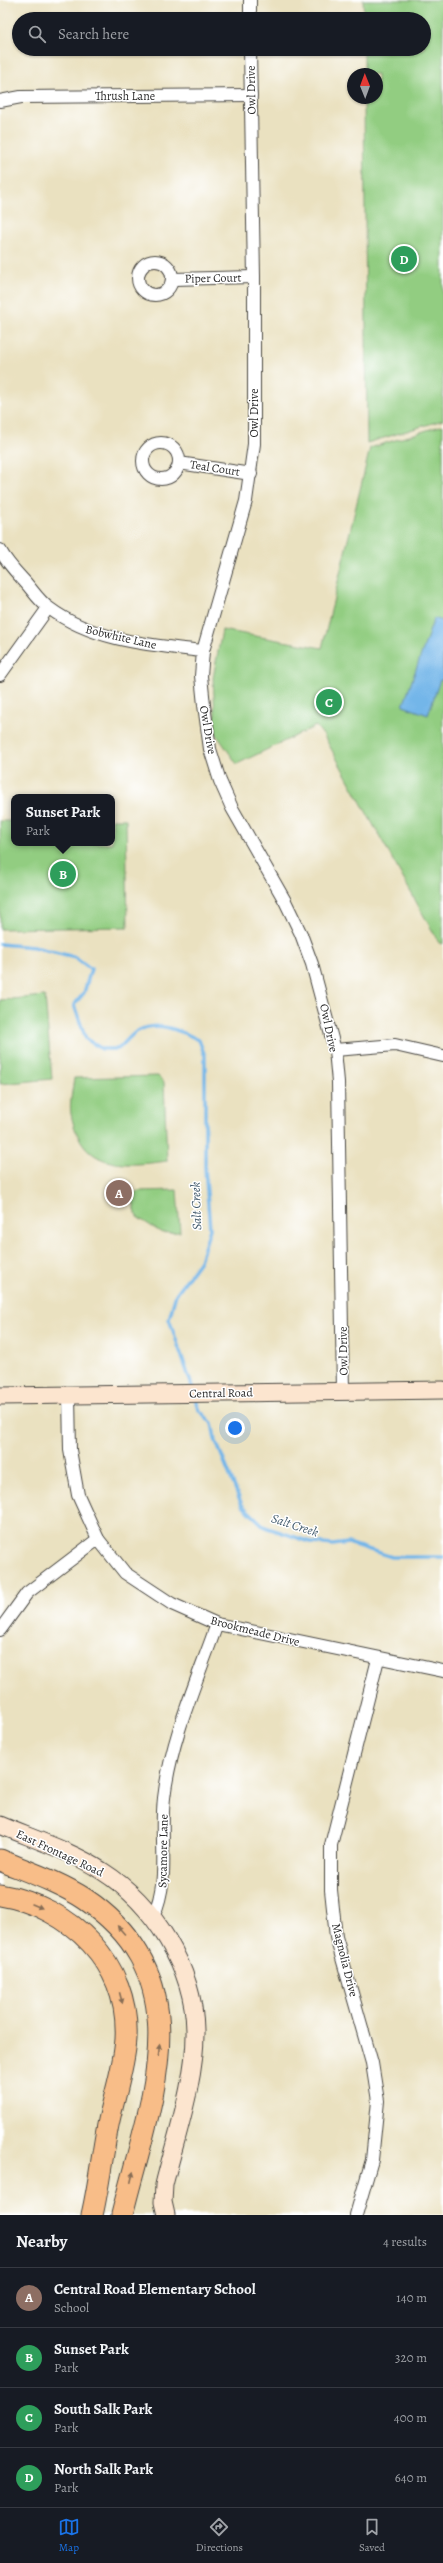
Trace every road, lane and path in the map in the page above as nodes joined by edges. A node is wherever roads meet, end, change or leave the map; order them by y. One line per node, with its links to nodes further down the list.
1 (250, 0): 2 (street)
2 (250, 12)
3 (250, 56): 4 (street, Owl Drive)
4 (251, 95): 5 (street, Thrush Lane); 6 (street, Owl Drive)
5 (0, 100)
6 (254, 277): 7 (street, Piper Court); 9 (street, Owl Drive)
7 (173, 279)
8 (179, 463): 9 (street, Teal Court)
9 (251, 474): 12 (street, Owl Drive)
10 (0, 550): 11 (street, Bobwhite Lane)
11 (48, 608): 12 (street, Bobwhite Lane); 13 (street)
12 (203, 650): 14 (street, Owl Drive)
13 (0, 675)
14 (335, 1050): 15 (street); 17 (street, Owl Drive)
15 (443, 1056)
16 (443, 1390): 17 (street, Central Road)
17 (343, 1392): 18 (street, Central Road)
18 (69, 1395): 19 (street, Central Road); 20 (street, Brookmeade Drive)
19 (0, 1396)
20 (98, 1539): 21 (street, Brookmeade Drive); 22 (street)
21 (217, 1624): 23 (street, Brookmeade Drive); 28 (street, Sycamore Lane)
22 (0, 1630)
23 (378, 1659): 24 (street, Brookmeade Drive); 34 (street, Magnolia Drive)
24 (443, 1671)
25 (0, 1825): 28 (street, East Frontage Road)
26 (0, 1860): 32 (highway, one-way to 26)
27 (0, 1895): 29 (highway, one-way to 29)
28 (153, 1917): 33 (street)
29 (108, 2125): 30 (highway); 31 (highway)
30 (78, 2215)
31 (92, 2215)
32 (122, 2215)
33 (166, 2215)
34 (356, 2215)

